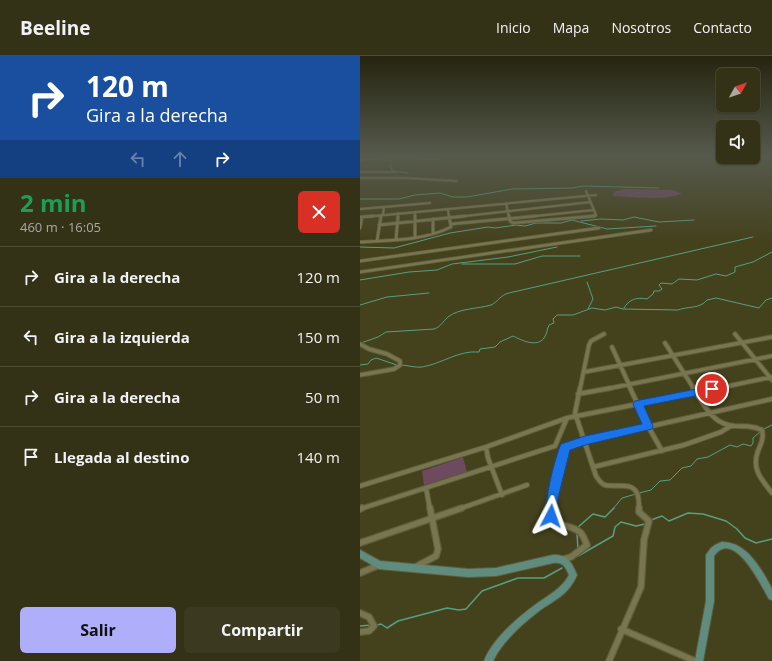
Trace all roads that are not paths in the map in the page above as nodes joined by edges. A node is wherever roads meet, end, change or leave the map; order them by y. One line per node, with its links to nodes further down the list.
1 (586, 191): 3 (street)
2 (596, 194): 3 (street)
3 (589, 195): 4 (street); 6 (street)
4 (591, 202): 10 (street); 11 (street)
5 (430, 203): 7 (street)
6 (506, 203): 9 (street); 11 (street)
7 (384, 207): 8 (street); 14 (street)
8 (360, 209)
9 (448, 209): 12 (street); 16 (street)
10 (594, 210): 18 (street); 18 (street)
11 (508, 211): 16 (street); 18 (street)
12 (415, 212): 13 (street); 19 (street)
13 (398, 213): 14 (street); 20 (street)
14 (382, 215): 15 (street); 22 (street)
15 (361, 217): 23 (street)
16 (450, 217): 17 (street); 21 (street)
17 (433, 219): 19 (street); 26 (street)
18 (509, 219): 21 (street)
19 (415, 221): 20 (street); 27 (street)
20 (397, 223): 22 (street); 28 (street)
21 (451, 224): 26 (street)
22 (379, 225): 29 (street)
23 (360, 228)
24 (599, 228): 31 (street)
25 (651, 230): 32 (street)
26 (433, 234): 27 (street)
27 (415, 237): 28 (street)
28 (396, 239): 29 (street)
29 (377, 241): 30 (street)
30 (360, 242)
31 (360, 261)
32 (360, 272)
33 (604, 334): 44 (street)
34 (735, 334): 37 (street)
35 (772, 337): 37 (street)
36 (665, 343): 40 (street)
37 (742, 343): 40 (street); 42 (street)
38 (360, 344): 46 (street)
39 (612, 347): 43 (street)
40 (674, 356): 43 (street); 45 (street)
41 (772, 356): 42 (street)
42 (756, 360): 45 (street); 47 (street)
43 (619, 365): 44 (street); 48 (street)
44 (584, 372): 50 (street)
45 (686, 374): 48 (street); 49 (street)
46 (360, 375)
47 (771, 378): 49 (street)
48 (629, 385): 50 (street); 52 (street)
49 (697, 392): 52 (street); 53 (street)
50 (578, 394): 54 (street)
51 (772, 400): 53 (street)
52 (638, 404): 54 (street); 56 (street)
53 (709, 413): 56 (street); 57 (street)
54 (576, 416): 55 (street); 58 (street)
55 (567, 418): 59 (street); 61 (street)
56 (648, 426): 58 (street); 60 (street)
57 (729, 426): 60 (street); 66 (street)
58 (585, 441): 62 (street); 72 (street)
59 (486, 448): 61 (street); 64 (street)
60 (662, 450): 62 (street)
61 (492, 467): 65 (street); 67 (street)
62 (593, 467): 78 (street)
63 (527, 485): 67 (street)
64 (360, 486)
65 (426, 488): 68 (street); 69 (street)
66 (772, 493)
67 (502, 495): 69 (street)
68 (360, 509)
69 (432, 519): 70 (street); 74 (street)
70 (360, 543)
71 (360, 554): 73 (main road)
72 (566, 562): 74 (main road); 80 (main road)
73 (379, 565): 74 (main road); 75 (street)
74 (415, 567)
75 (360, 573)
76 (772, 596): 83 (main road)
77 (360, 613): 79 (street)
78 (621, 629): 81 (street); 82 (street)
79 (360, 632)
80 (488, 661)
81 (609, 661)
82 (695, 661)
83 (699, 661)

